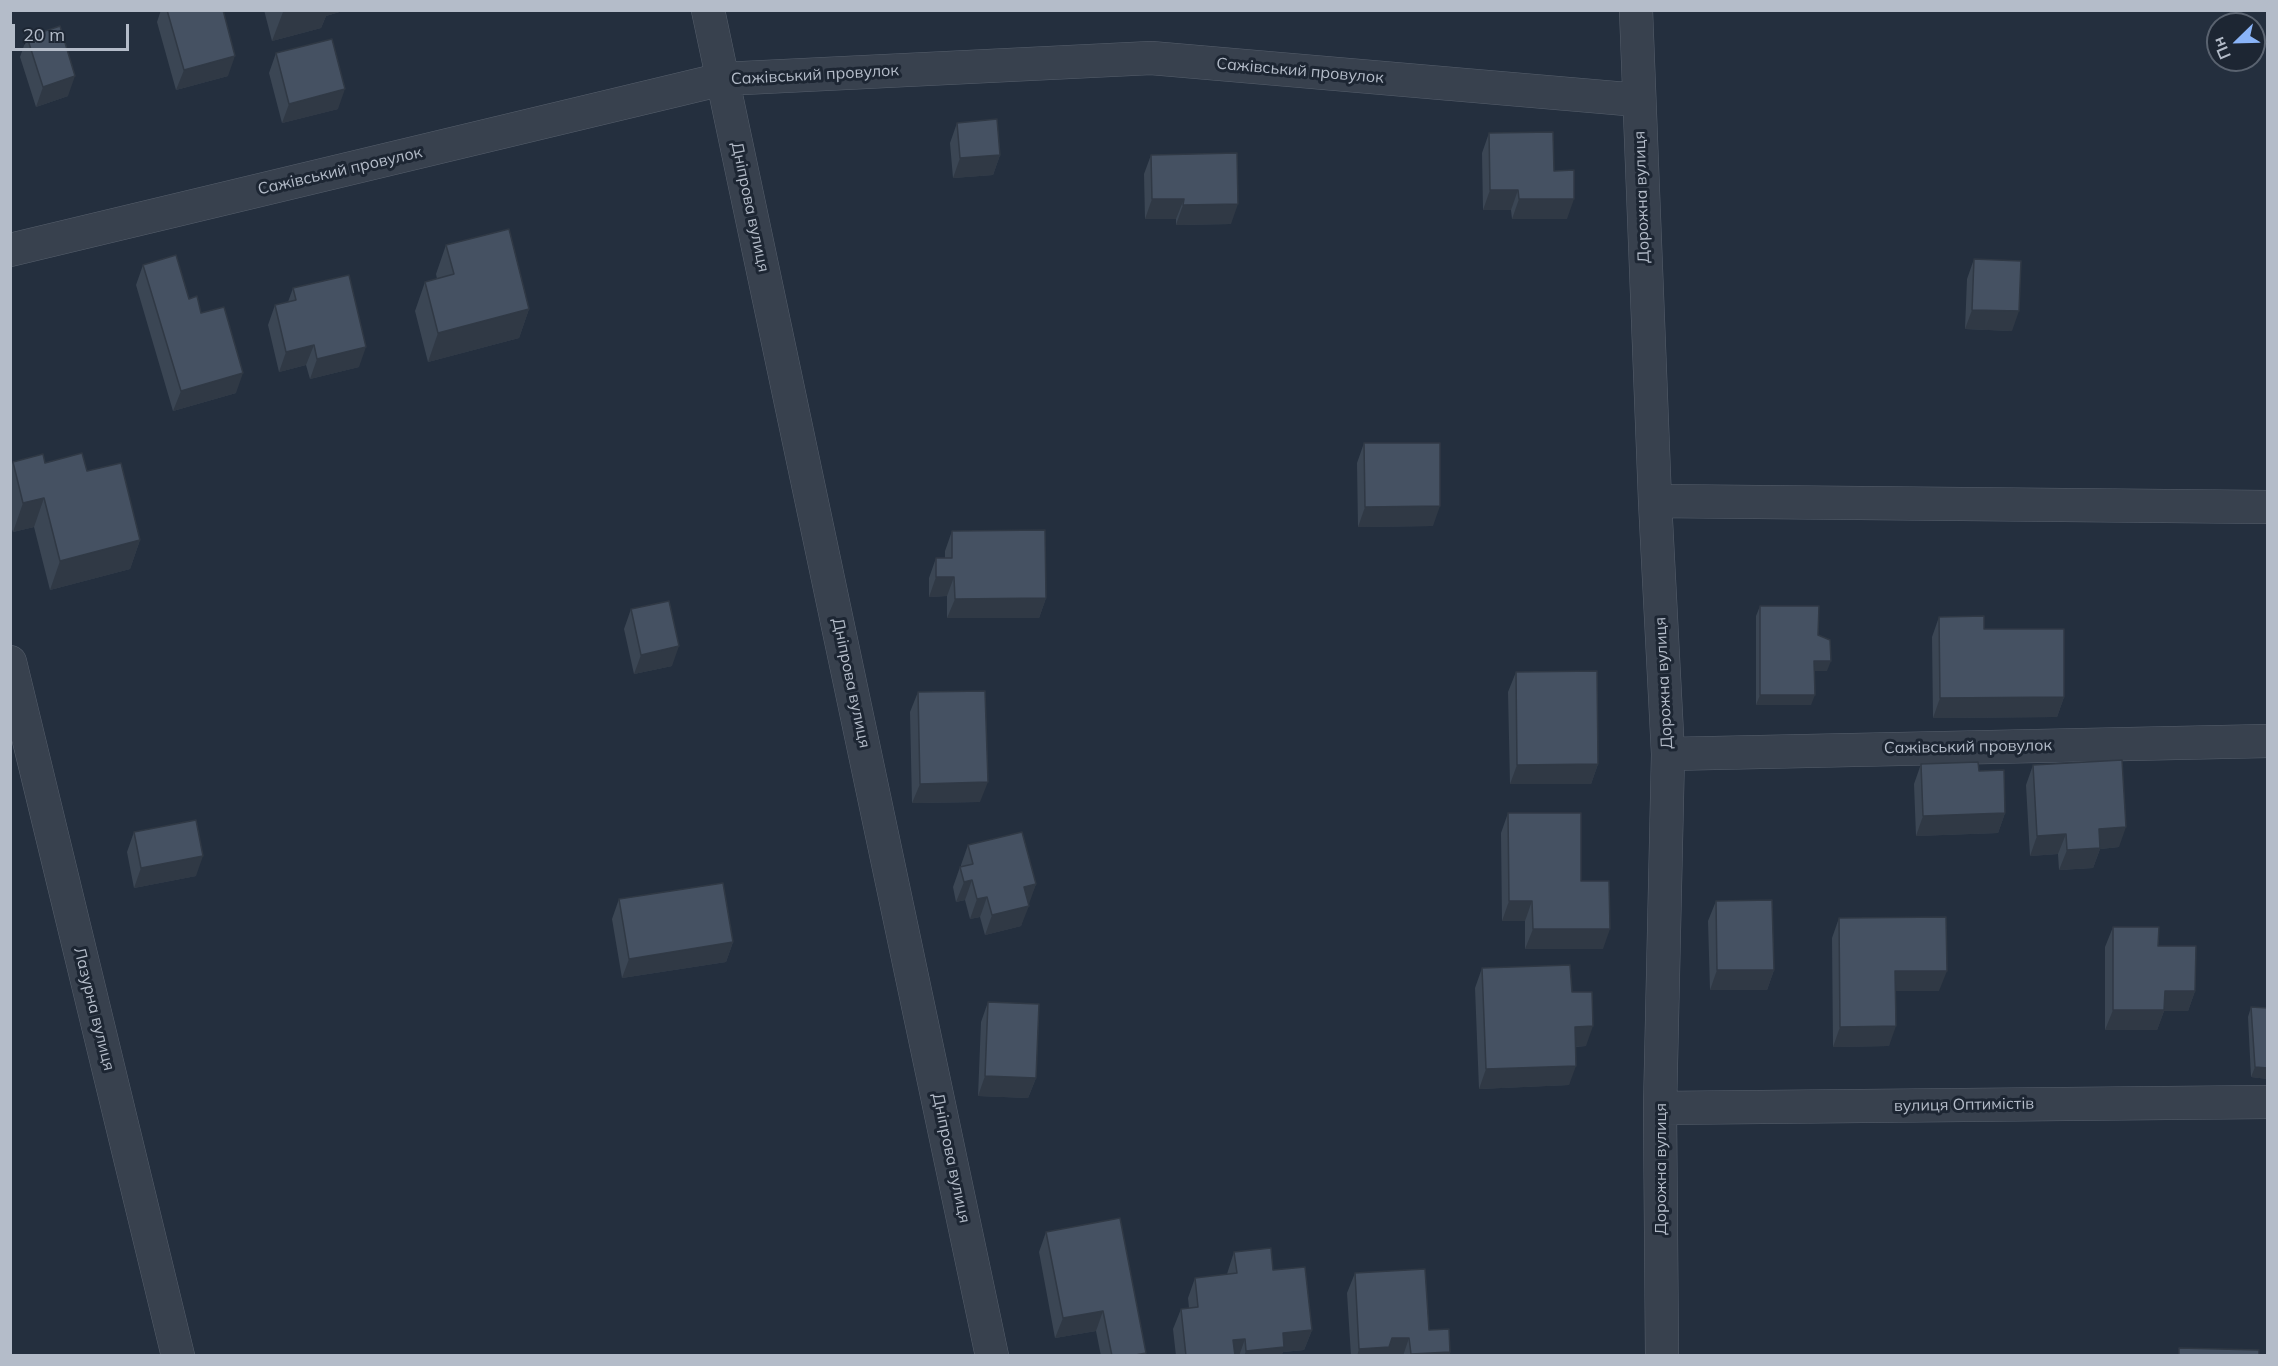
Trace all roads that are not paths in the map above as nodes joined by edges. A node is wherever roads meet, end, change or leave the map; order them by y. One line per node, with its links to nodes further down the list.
1 (708, 10): 3 (street, Дніпрова вулиця)
2 (1636, 10): 4 (street, Дорожна вулиця)
3 (723, 80): 4 (street, Сажівський провулок); 5 (street, Сажівський провулок); 14 (street, Дніпрова вулиця)
4 (1638, 100): 6 (street, Дорожна вулиця)
5 (10, 250)
6 (1655, 501): 7 (street); 10 (street, Дорожна вулиця)
7 (2268, 507)
8 (10, 662): 13 (street, Лазурна вулиця)
9 (2268, 741): 10 (street, Сажівський провулок)
10 (1668, 754): 12 (street, Дорожна вулиця)
11 (2268, 1102): 12 (street, вулиця Оптимістів)
12 (1660, 1108): 15 (street, Дорожна вулиця)
13 (178, 1356)
14 (992, 1356)
15 (1662, 1356)

